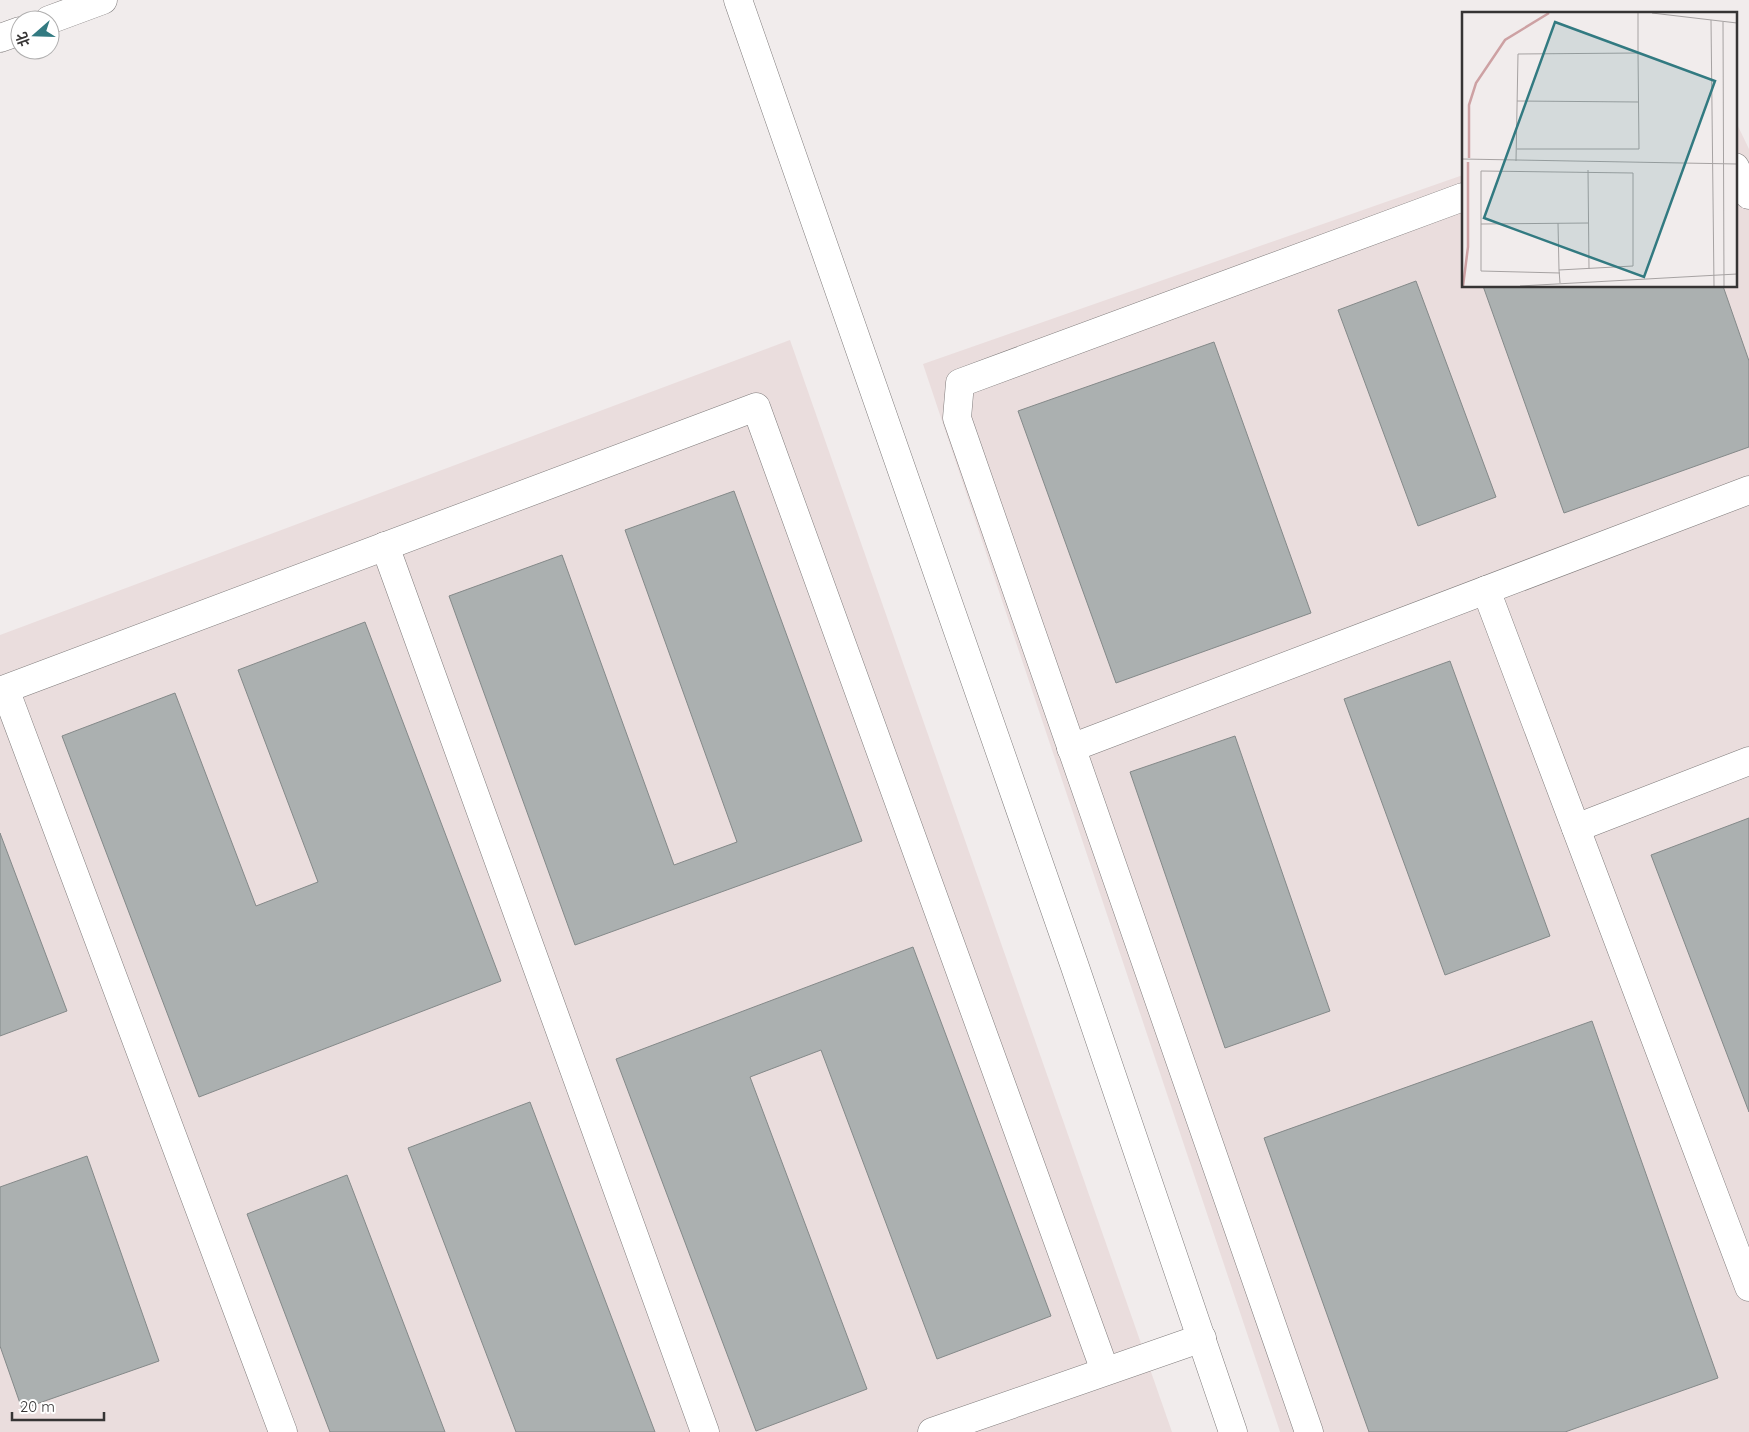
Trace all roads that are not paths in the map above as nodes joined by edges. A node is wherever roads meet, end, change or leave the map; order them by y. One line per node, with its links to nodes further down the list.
1 (103, 0): 3 (street)
2 (738, 0): 15 (street)
3 (60, 16)
4 (1736, 169): 5 (street)
5 (1749, 195)
6 (1462, 197): 11 (street)
7 (1749, 490): 9 (street)
8 (385, 546): 10 (street); 16 (street); 18 (street)
9 (1486, 590): 11 (street); 13 (street)
10 (2, 690): 17 (street)
11 (1071, 748): 21 (street)
12 (1749, 761): 13 (street)
13 (1576, 828): 14 (street)
14 (1749, 1287)
15 (1202, 1338): 16 (street); 20 (street)
16 (1105, 1371): 19 (street)
17 (283, 1432)
18 (705, 1432)
19 (932, 1432)
20 (1233, 1432)
21 (1309, 1432)

